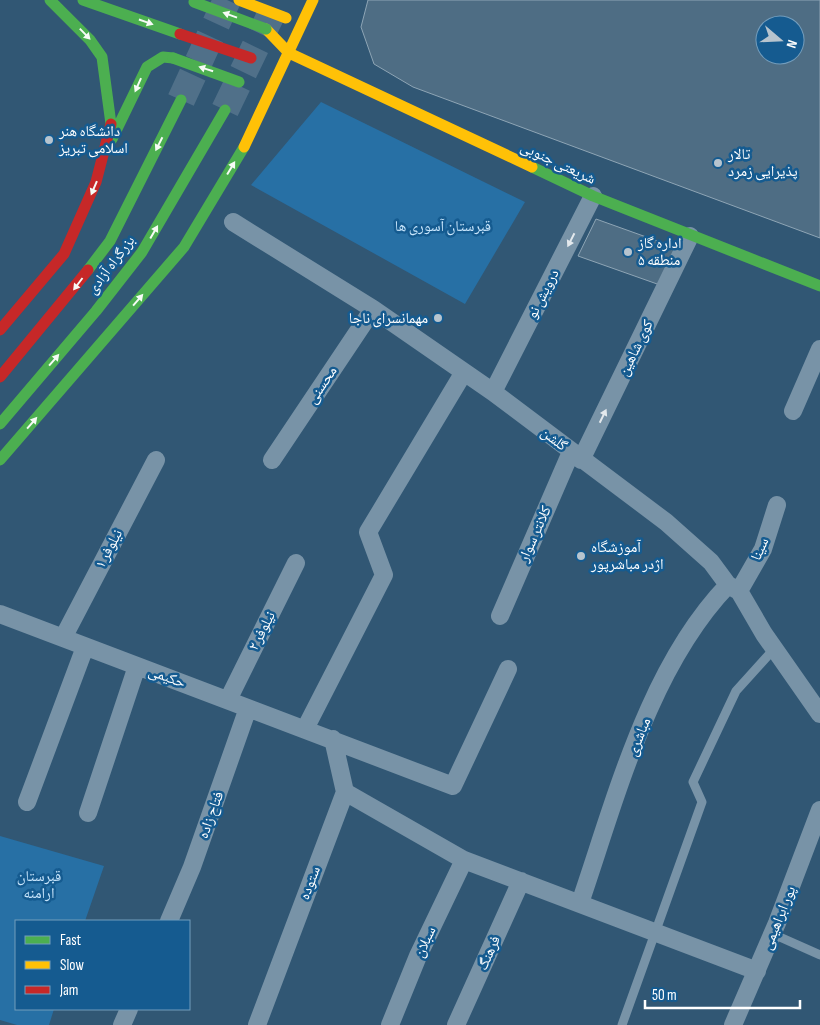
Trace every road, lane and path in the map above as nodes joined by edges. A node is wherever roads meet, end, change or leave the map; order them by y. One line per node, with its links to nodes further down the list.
1 (50, 0): 13 (main road, one-way to 13)
2 (83, 0): 7 (main road, one-way to 7, bridge)
3 (238, 0): 6 (main road, bridge)
4 (313, 0): 6 (main road)
5 (191, 1): 7 (main road, one-way to 5, bridge)
6 (302, 25): 7 (main road)
7 (289, 53): 12 (main road); 14 (main road, شریعتی جنوبی)
8 (241, 86): 13 (main road, one-way to 13, bridge)
9 (181, 100): 22 (main road, بزرگراه آزادی, one-way to 22)
10 (248, 106): 12 (main road)
11 (225, 110): 25 (main road, بزرگراه آزادی, one-way to 11)
12 (251, 135): 27 (main road, one-way to 12)
13 (105, 153): 19 (main road, one-way to 19)
14 (593, 196): 16 (main road, شریعتی جنوبی); 23 (street, درویش نو, one-way to 23)
15 (233, 222): 18 (street, گلشن)
16 (690, 236): 17 (main road, شریعتی جنوبی); 26 (street, کوی شاهین, one-way to 16)
17 (820, 286)
18 (373, 309): 21 (street, گلشن); 29 (street, محسنی)
19 (0, 330)
20 (820, 349): 24 (street)
21 (464, 372): 23 (street, گلشن); 43 (street)
22 (0, 377)
23 (493, 392): 26 (street, گلشن)
24 (793, 411)
25 (0, 424)
26 (576, 456): 32 (street, گلشن); 34 (street, کلانتر سوار)
27 (0, 460)
28 (156, 460): 35 (street, نیلوفر ۱)
29 (272, 460)
30 (777, 505): 32 (street, سینا)
31 (296, 563): 40 (street, نیلوفر ۲)
32 (734, 588): 37 (street, گلشن); 51 (street, مباشری)
33 (0, 614): 35 (street, حکیمی)
34 (500, 616)
35 (63, 638): 36 (street, حکیمی)
36 (85, 647): 38 (street, حکیمی); 46 (street)
37 (774, 649): 42 (street, گلشن); 53 (lane)
38 (137, 666): 40 (street, حکیمی); 48 (street)
39 (508, 669): 44 (street, حکیمی)
40 (228, 700): 41 (street, حکیمی)
41 (248, 708): 43 (street, حکیمی); 52 (street, فتاح زاده)
42 (820, 714)
43 (305, 729): 44 (street, حکیمی)
44 (333, 740): 45 (street)
45 (345, 792): 49 (street); 59 (street, ستوده)
46 (27, 802)
47 (820, 810): 54 (street, پور ابراهیمی)
48 (88, 814)
49 (464, 860): 50 (street); 60 (street, سبلان)
50 (521, 881): 51 (street); 61 (street, فرهنگ)
51 (580, 904): 53 (street)
52 (169, 920)
53 (655, 932): 56 (street); 62 (lane)
54 (773, 934): 55 (lane); 56 (street, پور ابراهیمی)
55 (820, 955)
56 (757, 971): 63 (street, پور ابراهیمی)
57 (128, 1010): 58 (street)
58 (122, 1025)
59 (258, 1025)
60 (390, 1025)
61 (456, 1025)
62 (622, 1025)
63 (733, 1025)

